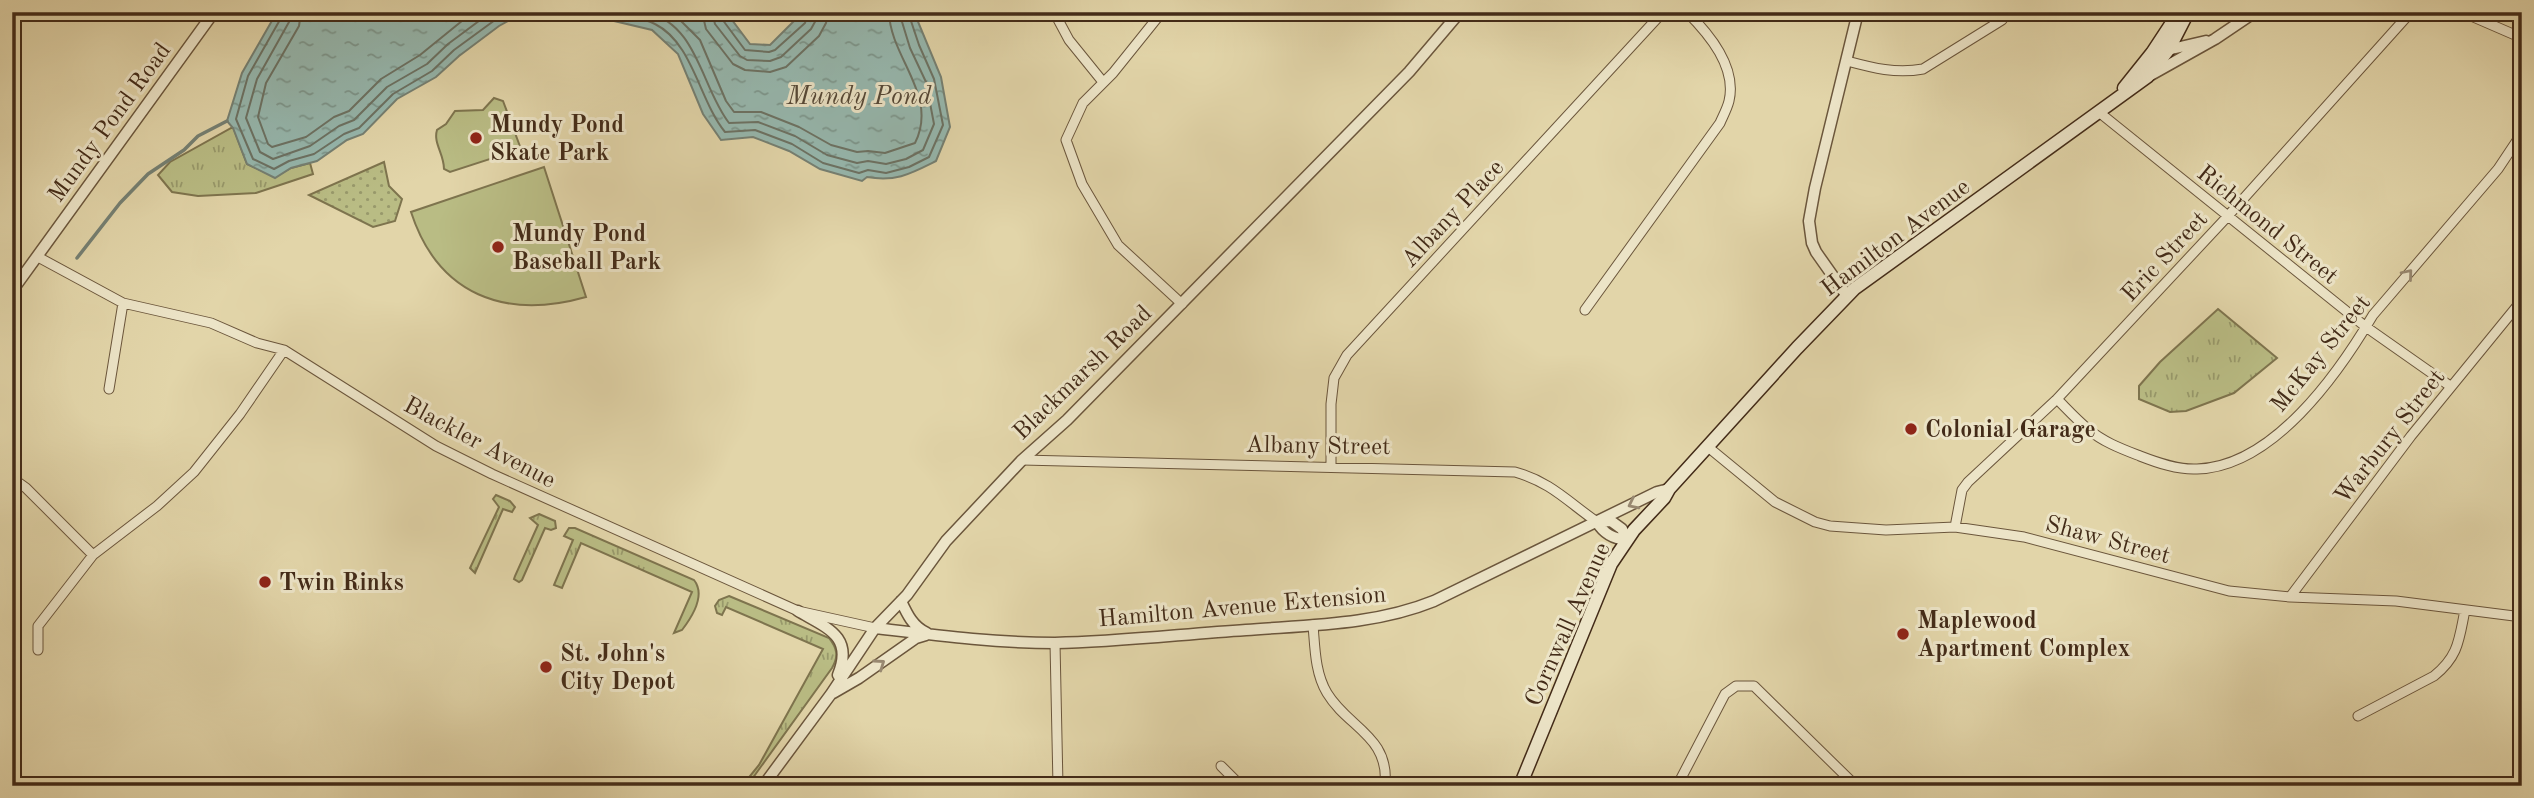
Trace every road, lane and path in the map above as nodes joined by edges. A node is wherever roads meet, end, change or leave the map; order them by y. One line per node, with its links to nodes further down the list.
1 (1054, 12): 20 (street)
2 (1161, 12): 20 (street)
3 (1460, 12): 30 (street, Blackmarsh Road)
4 (1663, 12): 39 (street, Albany Place)
5 (1687, 12): 31 (street)
6 (1858, 12): 18 (street)
7 (2008, 12): 18 (street)
8 (2255, 12): 14 (street, Hamilton Avenue)
9 (2411, 12): 24 (street, Eric Street)
10 (2462, 12): 13 (street)
11 (212, 13): 25 (street, Mundy Pond Road)
12 (2183, 16): 15 (street); 16 (main road); 17 (main road)
13 (2522, 38)
14 (2215, 39): 15 (street, Hamilton Avenue); 19 (street, Hamilton Avenue)
15 (2198, 43): 16 (street, Hamilton Avenue)
16 (2169, 50): 17 (street, Hamilton Avenue); 19 (main road)
17 (2152, 53): 21 (main road, Hamilton Avenue)
18 (1847, 61): 27 (street)
19 (2147, 77): 21 (main road, Hamilton Avenue)
20 (1104, 82): 30 (street)
21 (2111, 104): 22 (main road, Hamilton Avenue)
22 (2099, 113): 24 (street, Richmond Street); 27 (main road, Hamilton Avenue)
23 (2522, 133): 32 (street, McKay Street, one-way to 23)
24 (2227, 216): 32 (street, Richmond Street); 36 (street, Eric Street)
25 (38, 257): 26 (street, Mundy Pond Road); 29 (street, Blackler Avenue)
26 (12, 291)
27 (1847, 296): 37 (main road, Hamilton Avenue)
28 (2522, 300): 34 (street, Warbury Street)
29 (123, 303): 33 (street, Blackler Avenue); 35 (street)
30 (1182, 304): 38 (street, Blackmarsh Road)
31 (1585, 310)
32 (2366, 327): 34 (street, Richmond Street); 36 (street, McKay Street)
33 (284, 350): 45 (street); 49 (street, Blackler Avenue)
34 (2451, 386): 46 (street, Warbury Street)
35 (109, 389)
36 (2057, 399): 43 (street, Eric Street)
37 (1708, 447): 41 (main road, Hamilton Avenue); 43 (street, Shaw Street)
38 (1022, 460): 39 (street, Albany Street); 47 (street, Blackmarsh Road)
39 (1331, 467): 42 (street, Albany Street)
40 (12, 478): 45 (street)
41 (1669, 489): 42 (street, Hamilton Avenue Extension, one-way to 42); 44 (main road, Cornwall Avenue)
42 (1597, 522): 44 (street, Albany Street); 51 (street, Hamilton Avenue Extension)
43 (1955, 527): 46 (street, Shaw Street)
44 (1627, 540): 63 (main road, Cornwall Avenue)
45 (93, 555): 55 (street)
46 (2290, 597): 48 (street, Shaw Street)
47 (901, 601): 52 (street, Blackmarsh Road); 53 (street)
48 (2465, 610): 50 (street, Shaw Street); 57 (street)
49 (798, 611): 52 (street, Blackler Avenue); 56 (street)
50 (2522, 617)
51 (1313, 625): 54 (street, Hamilton Avenue Extension); 62 (street)
52 (875, 628): 53 (street, Hamilton Avenue Extension); 56 (street, Blackmarsh Road)
53 (929, 634): 54 (street, Hamilton Avenue Extension); 56 (street, one-way to 53)
54 (1055, 643): 60 (street)
55 (38, 650)
56 (831, 694): 59 (street, Blackmarsh Road)
57 (2358, 716)
58 (1221, 766): 61 (street)
59 (762, 786)
60 (1058, 786)
61 (1241, 786)
62 (1385, 786)
63 (1520, 786)
64 (1677, 786): 65 (street)
65 (1856, 786)

